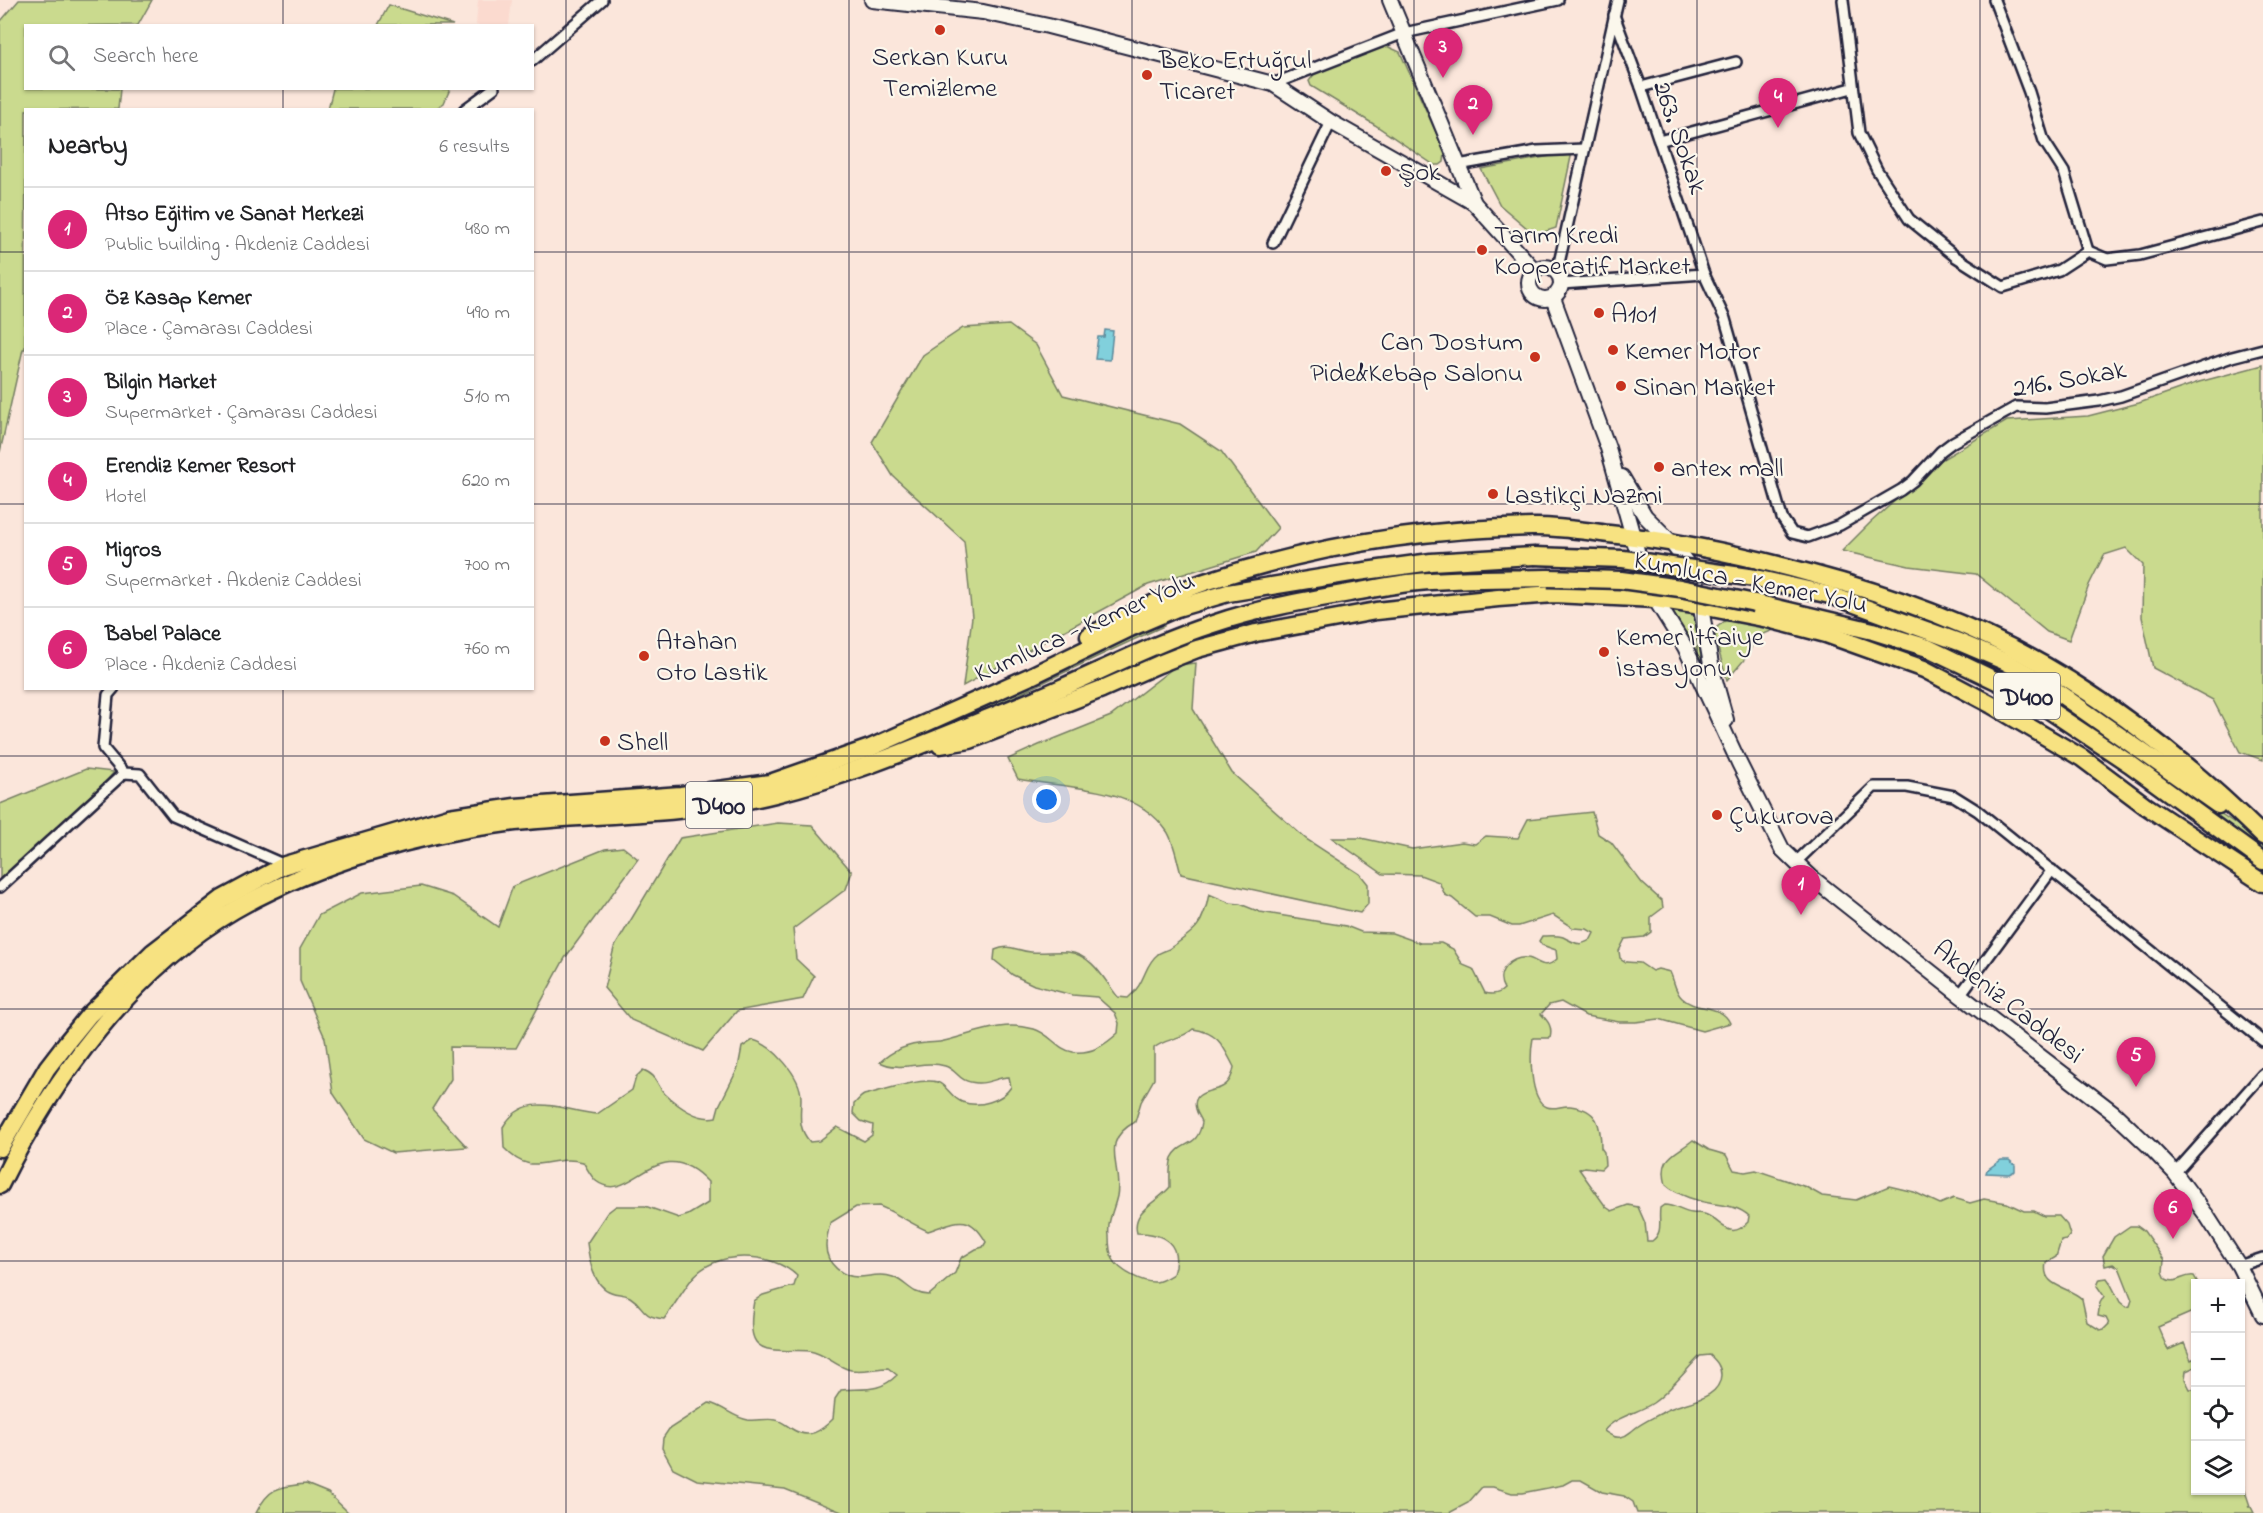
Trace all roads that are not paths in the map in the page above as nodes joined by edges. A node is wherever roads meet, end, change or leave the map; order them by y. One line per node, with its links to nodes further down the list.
1 (602, 0): 11 (street)
2 (872, 0): 13 (street)
3 (1390, 0): 10 (street)
4 (1558, 0): 8 (street)
5 (1618, 0): 9 (street)
6 (1843, 0): 15 (street)
7 (1994, 0): 25 (street)
8 (1503, 5): 10 (street)
9 (1614, 15): 14 (street, 263. Sokak); 20 (street)
10 (1404, 33): 13 (street); 21 (street)
11 (534, 59)
12 (1736, 62): 14 (street)
13 (1273, 84): 18 (street)
14 (1641, 87): 19 (street, 263. Sokak)
15 (1852, 88): 19 (street); 25 (street)
16 (491, 90): 17 (street)
17 (467, 108)
18 (1331, 122): 22 (street); 24 (street)
19 (1659, 141): 27 (street, 263. Sokak)
20 (1584, 148): 21 (street); 28 (street)
21 (1458, 165): 22 (street)
22 (1474, 204): 26 (street)
23 (2263, 222): 25 (street)
24 (1273, 243)
25 (2088, 251)
26 (1534, 271): 28 (street); 29 (street)
27 (1704, 274): 28 (street); 32 (street, 263. Sokak)
28 (1559, 278): 29 (street)
29 (1553, 298): 31 (street, Akdeniz Caddesi)
30 (2263, 349): 32 (street, 216. Sokak)
31 (1608, 448): 33 (street, Akdeniz Caddesi); 34 (street, Akdeniz Caddesi)
32 (1840, 525)
33 (1633, 536): 34 (highway); 35 (street, Akdeniz Caddesi); 38 (highway)
34 (1671, 542): 36 (street, Akdeniz Caddesi); 42 (highway)
35 (1655, 599): 36 (highway, Kumluca - Kemer Yolu / D400); 39 (highway, Kumluca - Kemer Yolu / D400); 40 (street, Akdeniz Caddesi)
36 (1701, 606): 40 (street, Akdeniz Caddesi); 47 (highway, Kumluca - Kemer Yolu / D400)
37 (112, 690): 41 (street)
38 (962, 708): 42 (highway, Kumluca - Kemer Yolu / D400, bridge); 45 (highway, Kumluca - Kemer Yolu / D400)
39 (906, 752): 43 (highway, Kumluca - Kemer Yolu / D400, bridge); 54 (highway, Kumluca - Kemer Yolu / D400)
40 (1739, 763): 44 (street, Akdeniz Caddesi)
41 (124, 772): 45 (street); 48 (street)
42 (2263, 837)
43 (2263, 861)
44 (1795, 863): 46 (street); 49 (street, Akdeniz Caddesi)
45 (285, 865): 52 (highway, Kumluca - Kemer Yolu / D400)
46 (2052, 870): 49 (street); 50 (street)
47 (2263, 883)
48 (0, 887)
49 (1960, 995): 53 (street, Akdeniz Caddesi)
50 (2263, 1041)
51 (2263, 1074): 53 (street)
52 (0, 1148)
53 (2175, 1173): 56 (street, Akdeniz Caddesi)
54 (0, 1185)
55 (2263, 1258): 56 (street)
56 (2239, 1266): 57 (street, Akdeniz Caddesi)
57 (2263, 1315)

